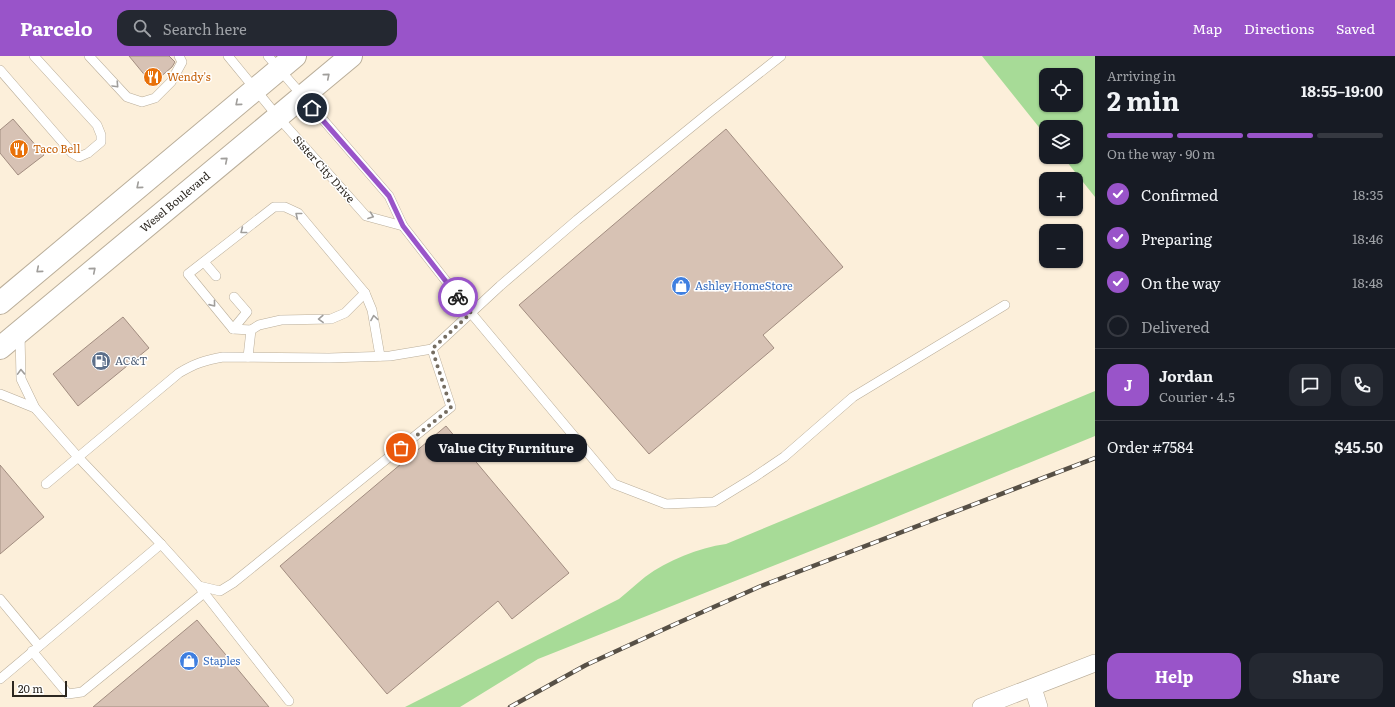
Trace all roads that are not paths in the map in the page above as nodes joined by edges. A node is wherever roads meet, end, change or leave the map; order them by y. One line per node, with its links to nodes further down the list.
1 (34, 56): 8 (lane)
2 (90, 56): 3 (lane, one-way to 3)
3 (179, 56)
4 (228, 56): 9 (lane, Sister City Drive)
5 (351, 56): 10 (main road, Wesel Boulevard, one-way to 5)
6 (781, 56): 19 (lane)
7 (281, 60): 9 (main road); 10 (lane)
8 (0, 70)
9 (255, 89): 11 (lane, Sister City Drive); 17 (main road, one-way to 17)
10 (302, 97): 11 (main road, Wesel Boulevard); 12 (lane)
11 (278, 117): 12 (lane, Sister City Drive, one-way to 12); 21 (main road, Wesel Boulevard, one-way to 11)
12 (403, 226): 19 (lane)
13 (204, 262): 14 (lane); 15 (lane, one-way to 13); 20 (lane, one-way to 20)
14 (216, 276)
15 (365, 293): 22 (lane, one-way to 22); 25 (lane, one-way to 15)
16 (234, 297): 20 (lane)
17 (0, 303)
18 (1005, 305): 19 (lane)
19 (471, 313): 24 (lane)
20 (233, 329): 22 (lane)
21 (20, 330): 23 (main road, Wesel Boulevard); 28 (lane, one-way to 21)
22 (251, 330): 26 (lane)
23 (0, 348)
24 (432, 349): 25 (lane); 32 (lane)
25 (380, 356): 26 (lane)
26 (248, 357): 29 (lane)
27 (0, 394): 28 (lane)
28 (34, 408): 29 (lane)
29 (78, 457): 30 (lane); 31 (lane)
30 (46, 484)
31 (161, 544): 32 (lane); 34 (lane)
32 (201, 590): 34 (lane); 38 (lane)
33 (0, 599): 34 (lane)
34 (36, 649): 36 (lane)
35 (1095, 663): 37 (street)
36 (0, 679)
37 (1032, 688): 39 (street); 40 (street)
38 (289, 701)
39 (981, 707)
40 (1039, 707)

